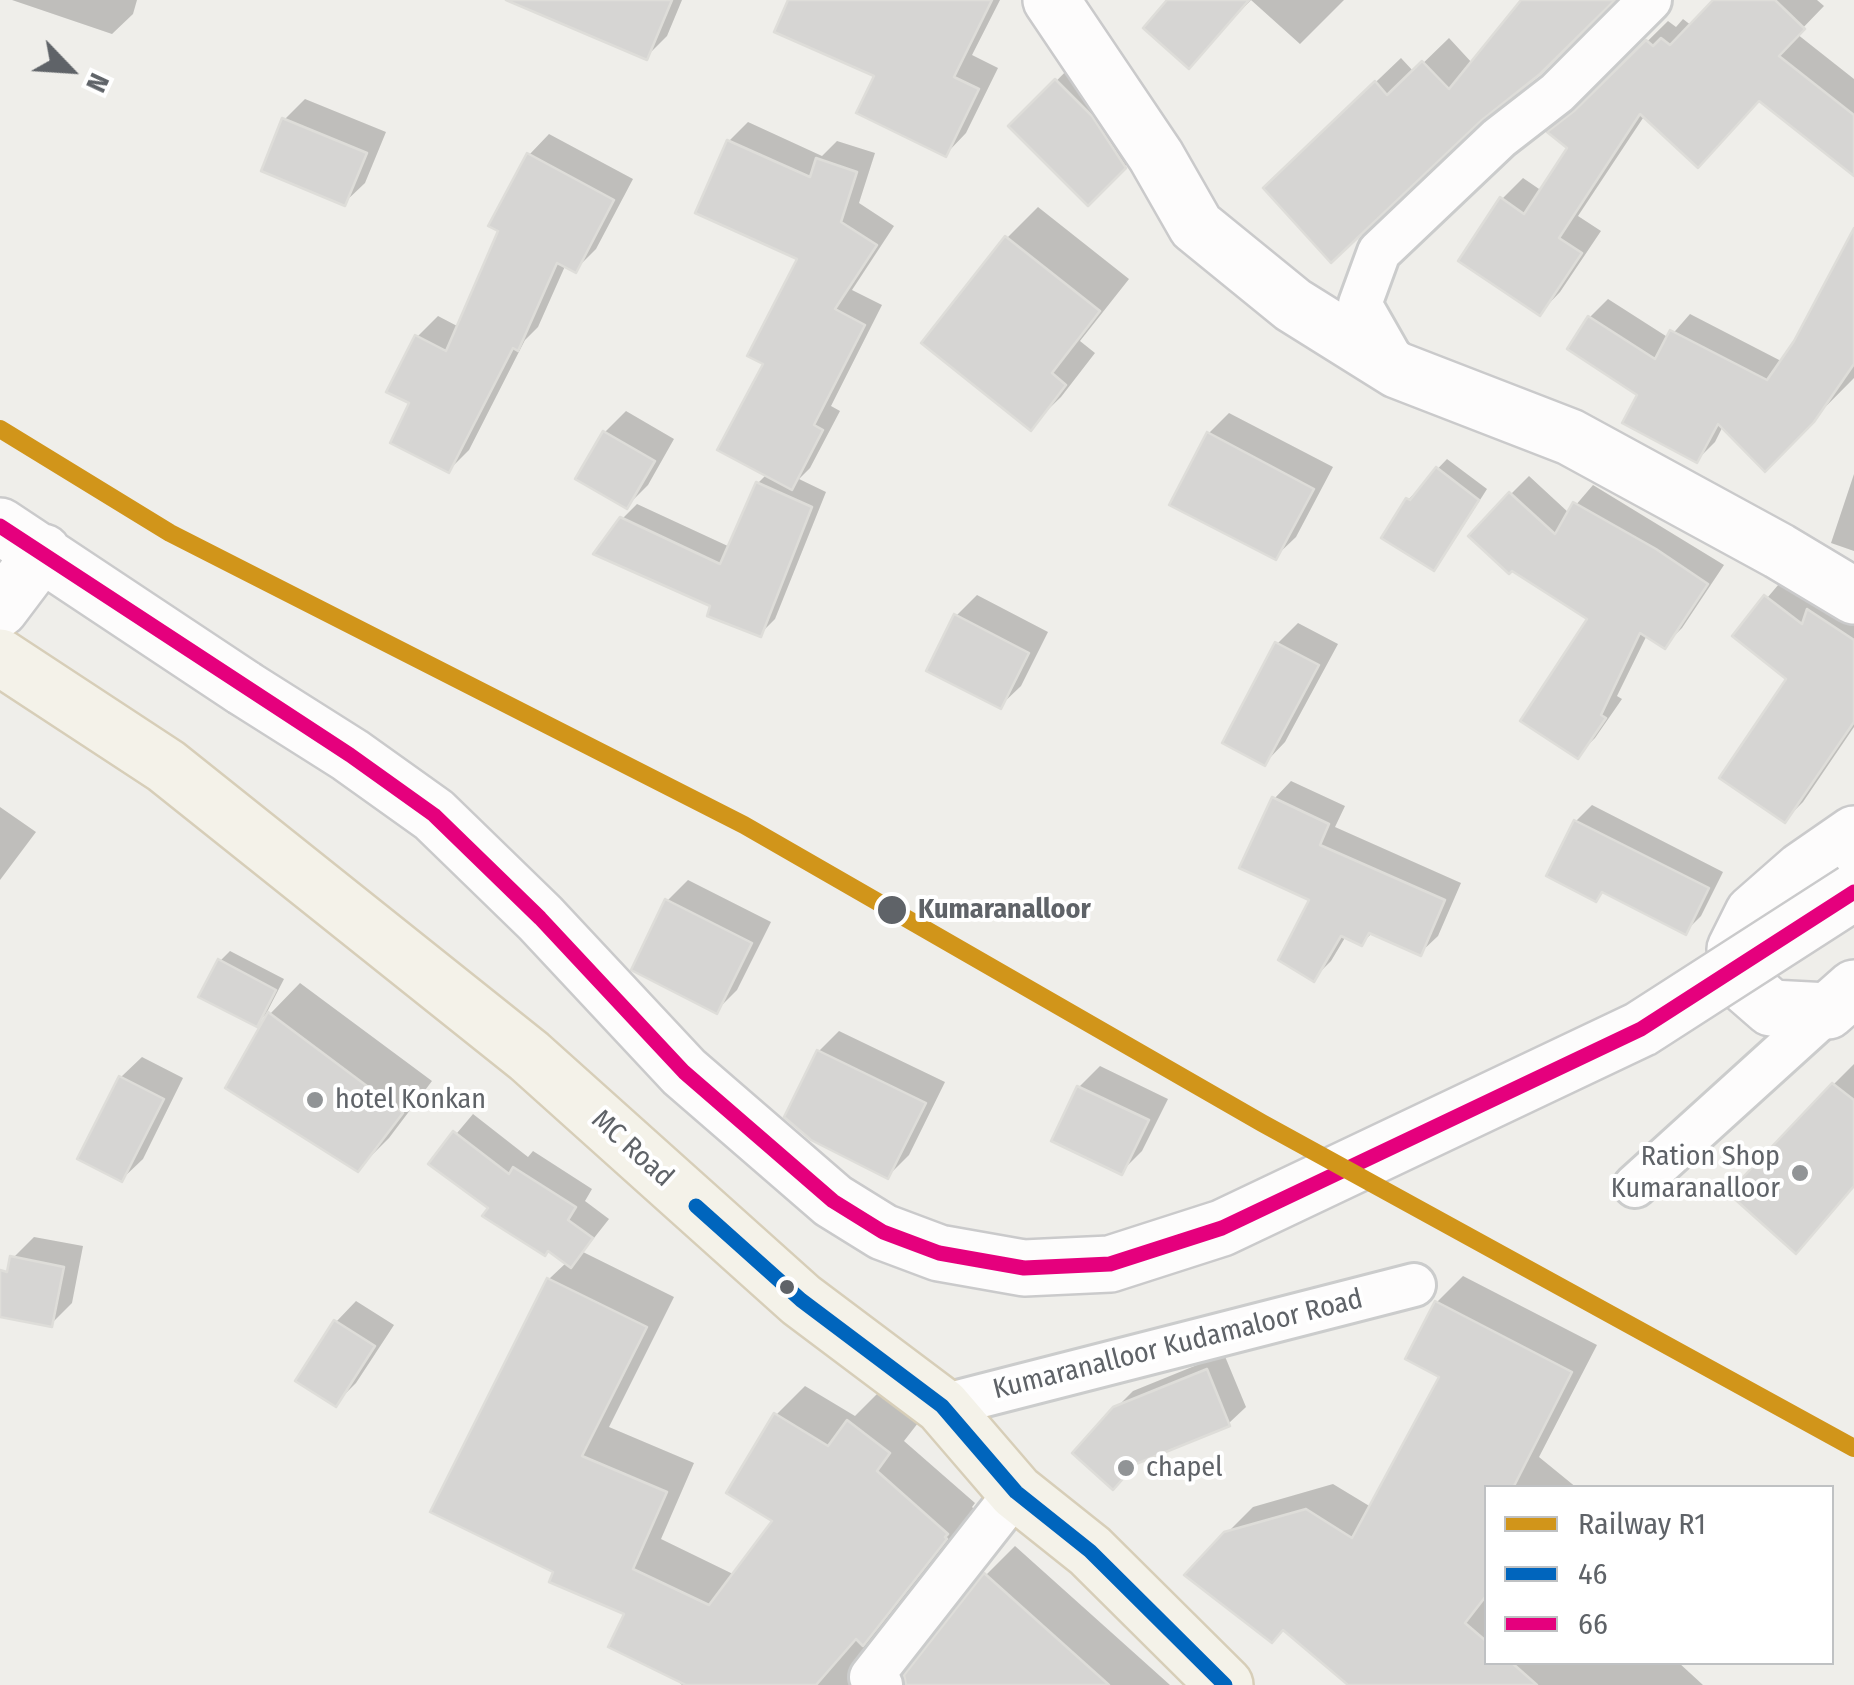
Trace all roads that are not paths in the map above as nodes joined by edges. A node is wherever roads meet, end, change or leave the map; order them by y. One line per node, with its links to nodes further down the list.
1 (1052, 0): 3 (main road)
2 (1650, 0): 3 (street)
3 (1398, 370): 5 (main road)
4 (21, 539): 6 (main road); 9 (main road, bridge)
5 (1854, 596)
6 (0, 609)
7 (0, 658): 13 (main road, MC Road)
8 (1854, 834): 10 (main road)
9 (1854, 892)
10 (1841, 999): 11 (street)
11 (1635, 1186)
12 (1414, 1285): 13 (street, Kumaranalloor Kudamaloor Road)
13 (942, 1406): 14 (main road, MC Road)
14 (1016, 1492): 15 (street); 16 (main road, MC Road)
15 (880, 1685)
16 (1225, 1685)

